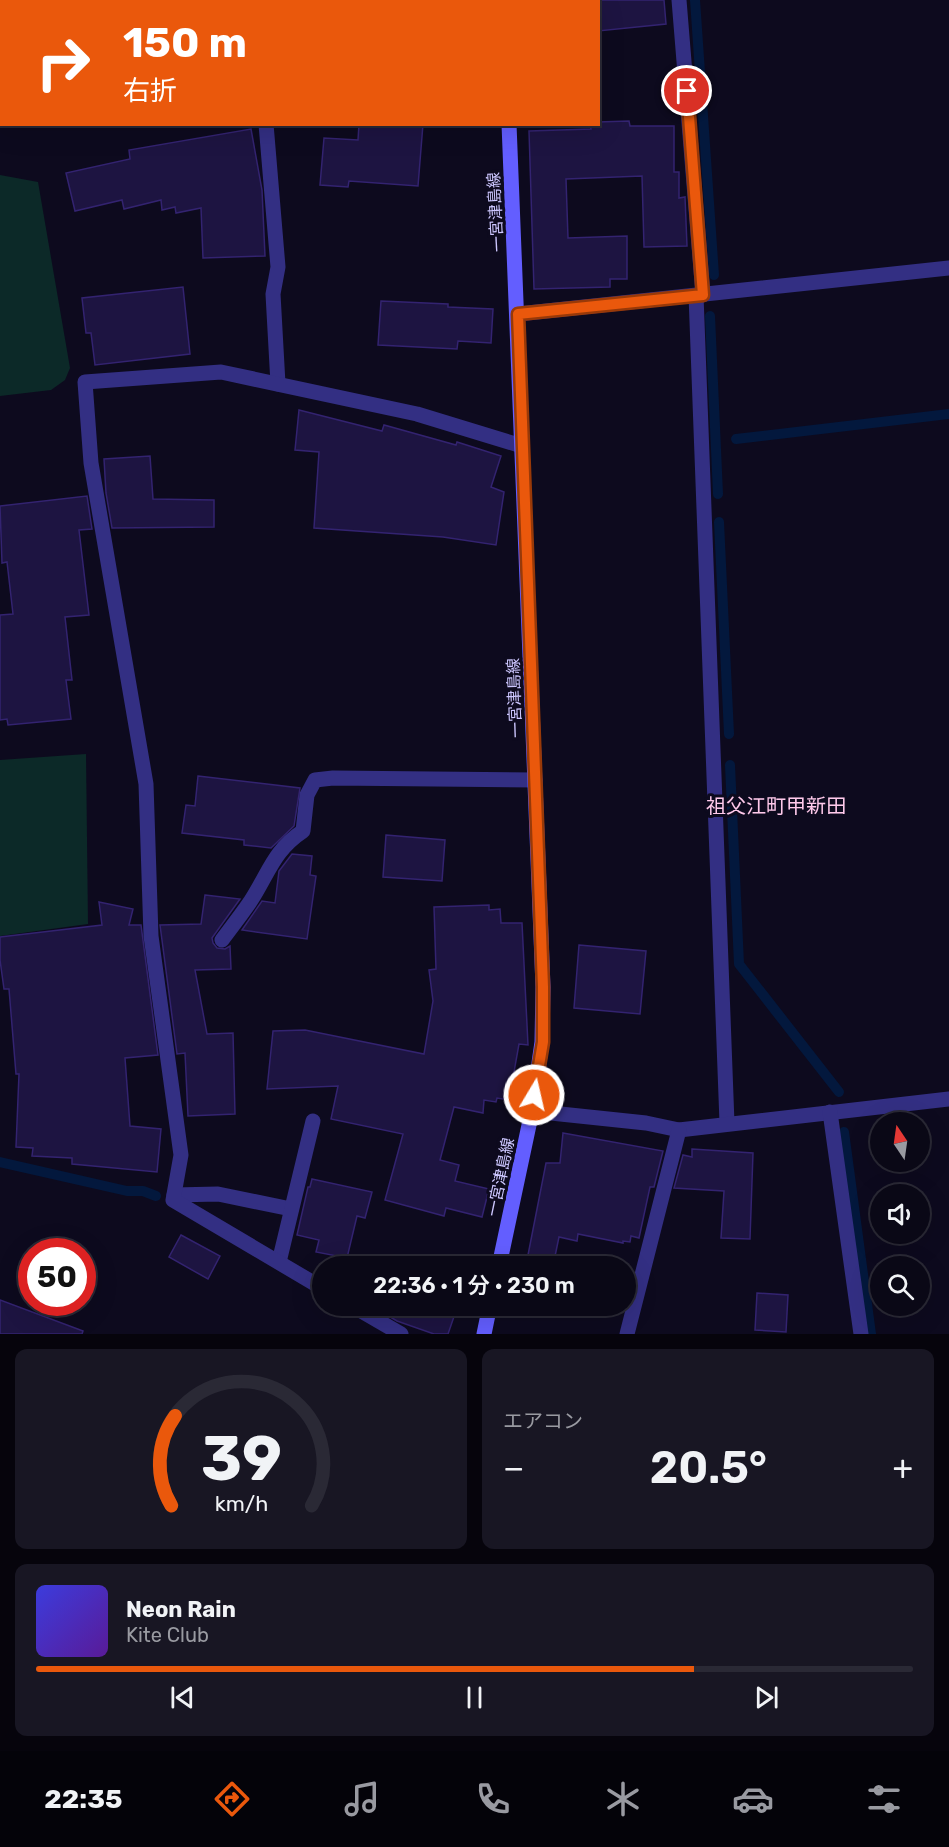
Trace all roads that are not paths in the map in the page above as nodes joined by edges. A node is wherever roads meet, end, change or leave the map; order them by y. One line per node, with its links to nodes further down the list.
1 (679, 0): 5 (street)
2 (266, 126): 7 (street)
3 (509, 126): 6 (main road, 一宮津島線)
4 (949, 268): 5 (street)
5 (700, 295): 6 (street); 15 (street)
6 (518, 314): 8 (main road, 一宮津島線)
7 (278, 384): 8 (street); 17 (street)
8 (522, 446): 9 (main road, 一宮津島線)
9 (535, 780): 10 (street); 12 (main road, 一宮津島線)
10 (222, 940)
11 (949, 1100): 13 (street)
12 (532, 1111): 16 (street); 19 (main road, 一宮津島線)
13 (830, 1112): 15 (street); 27 (street)
14 (313, 1121): 18 (street)
15 (727, 1123): 16 (street)
16 (679, 1130): 26 (street)
17 (174, 1195): 18 (street); 20 (street)
18 (291, 1209): 20 (street)
19 (501, 1256)
20 (279, 1262): 21 (street)
21 (312, 1282)
22 (370, 1316): 24 (street)
23 (488, 1316): 25 (main road)
24 (401, 1334)
25 (484, 1334)
26 (627, 1334)
27 (861, 1334)

